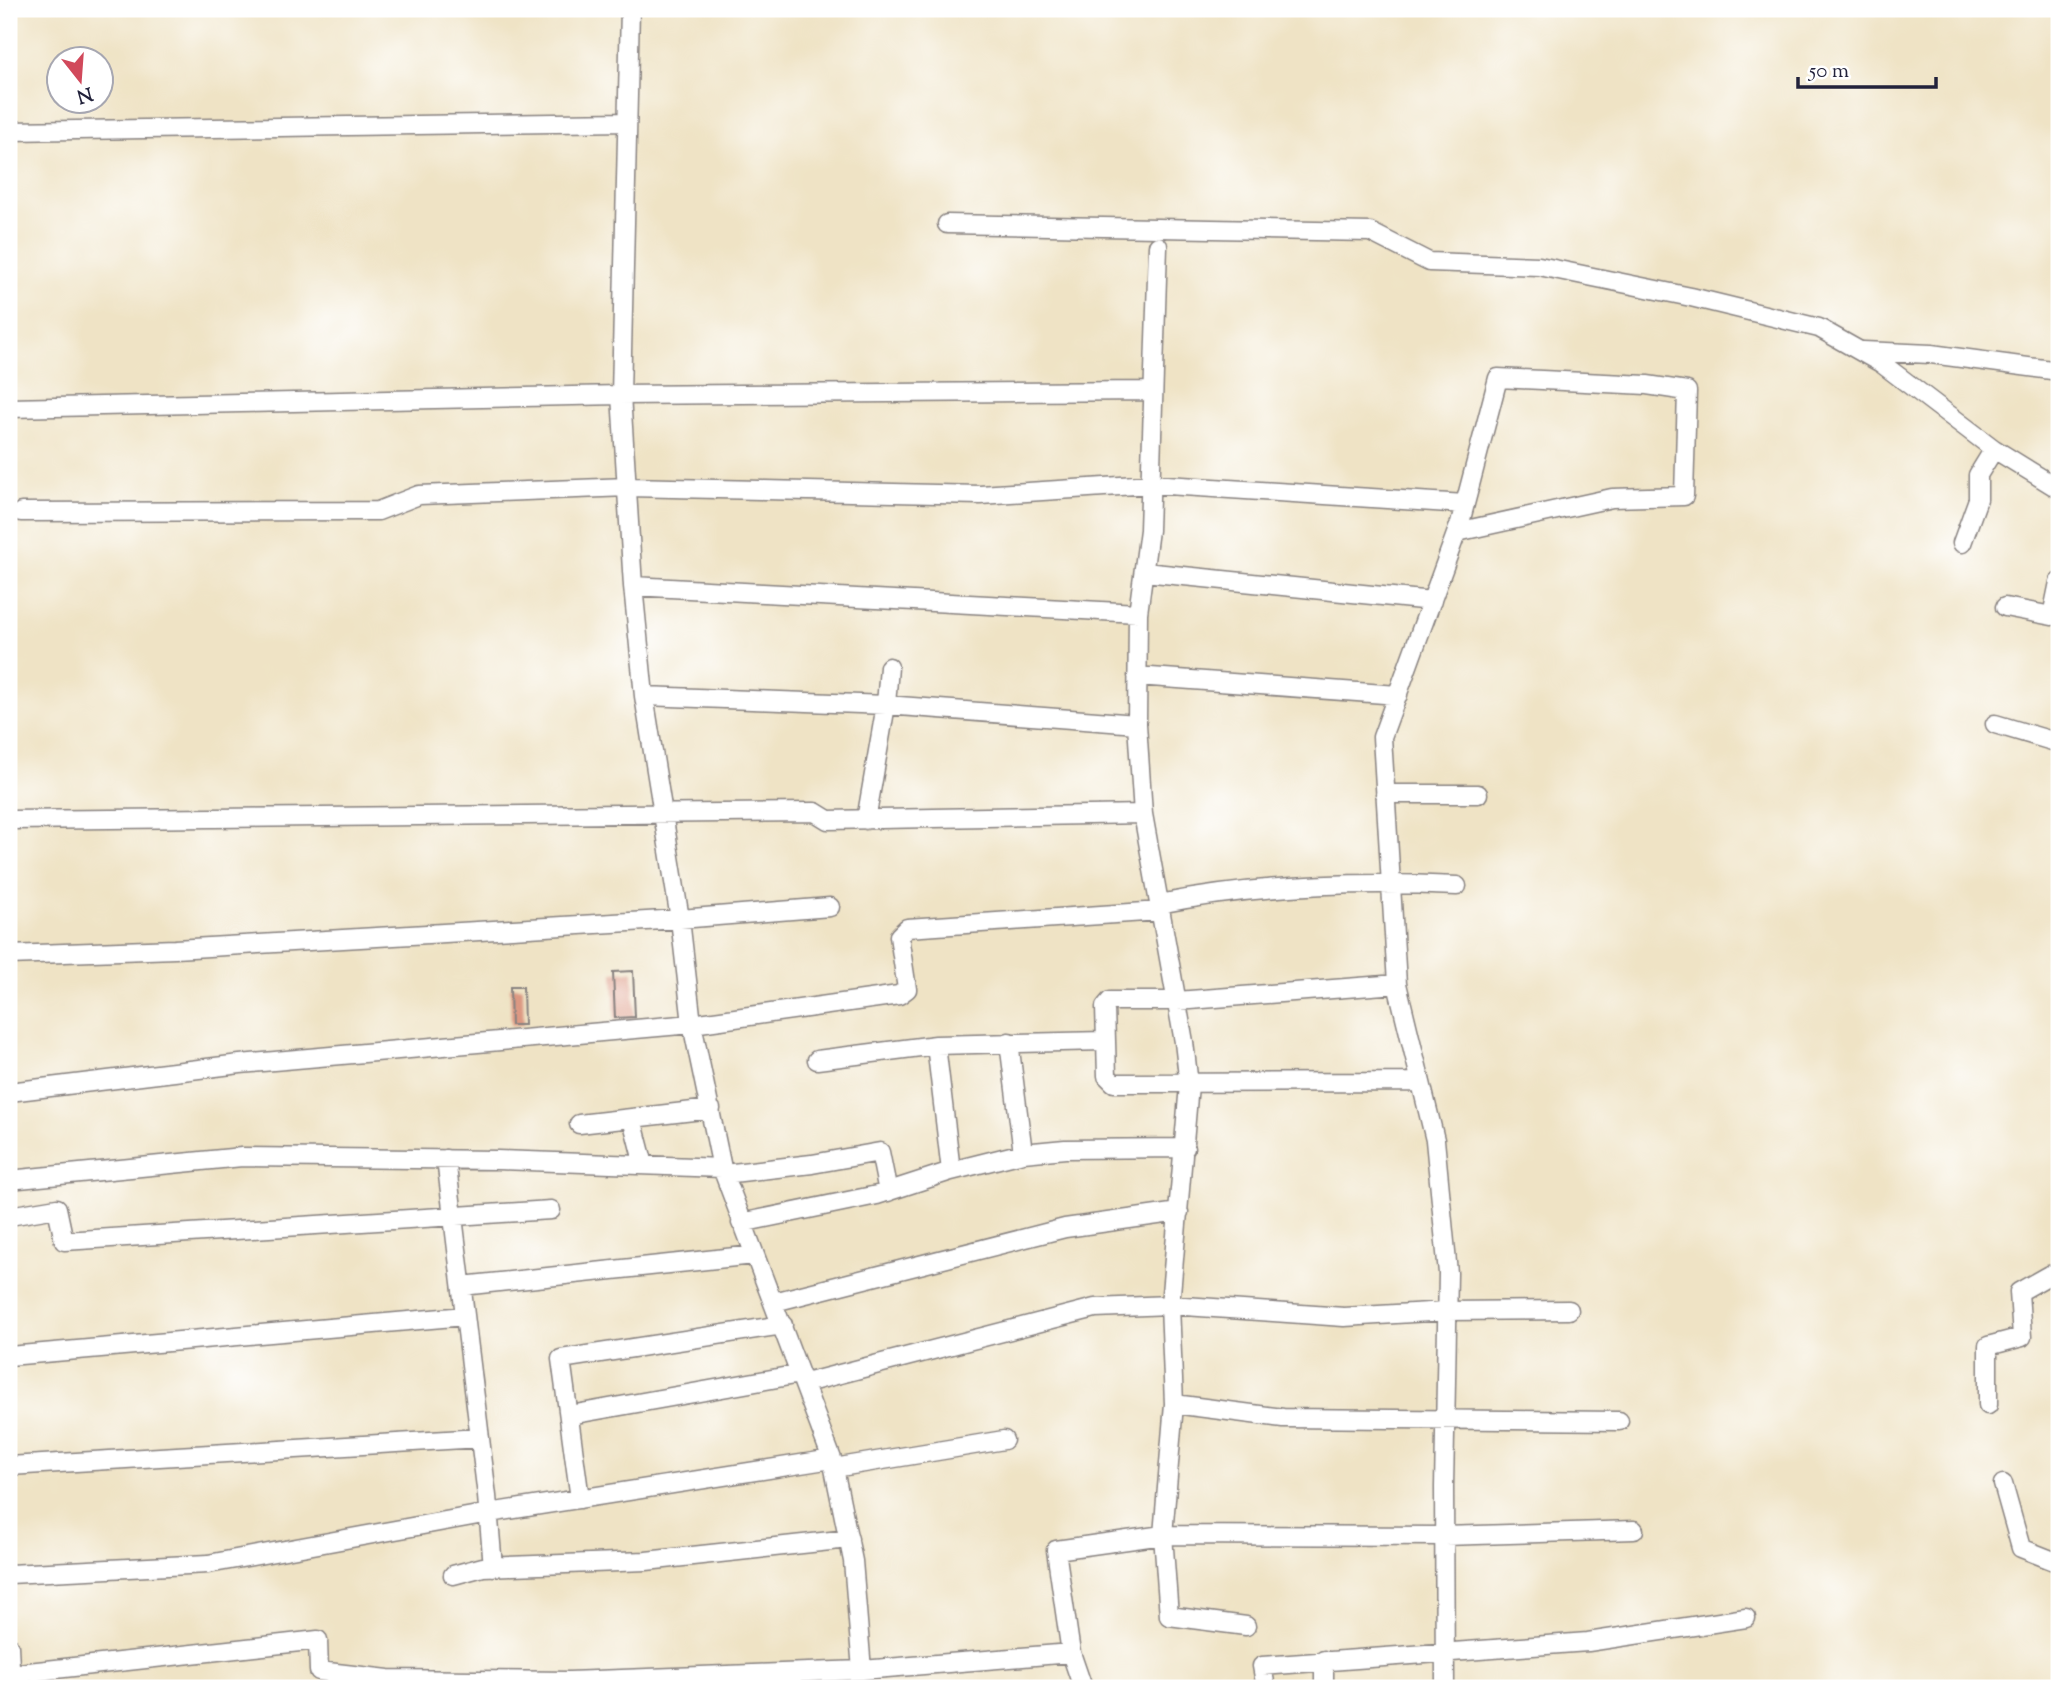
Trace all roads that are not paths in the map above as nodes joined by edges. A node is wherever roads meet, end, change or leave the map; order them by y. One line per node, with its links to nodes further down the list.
1 (630, 9): 2 (street)
2 (627, 122): 3 (street); 9 (street)
3 (9, 131)
4 (947, 224): 6 (street)
5 (1158, 246): 8 (street)
6 (1859, 351): 7 (street); 11 (street)
7 (2059, 371)
8 (1153, 391): 9 (street); 12 (street)
9 (621, 395): 10 (street); 13 (street)
10 (9, 408)
11 (1994, 449): 14 (street); 18 (street)
12 (1151, 484): 13 (street); 15 (street); 19 (street)
13 (628, 487): 16 (street); 21 (street)
14 (2059, 489)
15 (1465, 504): 17 (street); 17 (street)
16 (21, 512)
17 (1457, 532): 22 (street)
18 (1962, 543)
19 (1144, 572): 22 (street); 24 (street)
20 (2059, 582): 23 (street)
21 (633, 586): 24 (street); 28 (street)
22 (1432, 601): 27 (street)
23 (2005, 607)
24 (1138, 612): 26 (street)
25 (889, 667): 29 (street)
26 (1137, 677): 27 (street); 30 (street)
27 (1398, 695): 33 (street)
28 (644, 696): 29 (street); 35 (street)
29 (886, 705): 30 (street); 38 (street)
30 (1137, 724): 36 (street)
31 (1995, 724): 32 (street)
32 (2059, 743)
33 (1385, 794): 34 (street); 39 (street)
34 (1478, 794)
35 (663, 812): 37 (street); 38 (street); 43 (street)
36 (1143, 814): 38 (street); 42 (street)
37 (9, 820)
38 (866, 820)
39 (1391, 883): 40 (street); 42 (street); 45 (street)
40 (1457, 886)
41 (830, 908): 43 (street)
42 (1159, 908): 46 (street); 47 (street)
43 (680, 919): 44 (street); 47 (street)
44 (9, 955)
45 (1396, 984): 46 (street); 52 (street)
46 (1177, 1001): 48 (street); 53 (street)
47 (692, 1024): 54 (street); 55 (street)
48 (1104, 1041): 49 (street); 53 (street)
49 (1009, 1042): 50 (street); 59 (street)
50 (936, 1045): 51 (street); 63 (street)
51 (817, 1060)
52 (1421, 1082): 53 (street); 77 (street)
53 (1189, 1085): 58 (street)
54 (9, 1092)
55 (711, 1109): 56 (street); 62 (street)
56 (632, 1119): 57 (street); 61 (street)
57 (579, 1124)
58 (1185, 1148): 59 (street); 67 (street)
59 (1023, 1153): 63 (street)
60 (446, 1159): 61 (street); 64 (street); 69 (street)
61 (645, 1165): 62 (street)
62 (723, 1171): 65 (street); 70 (street)
63 (951, 1171): 65 (street)
64 (9, 1180)
65 (888, 1192): 70 (street)
66 (551, 1210): 69 (street)
67 (1179, 1212): 74 (street); 75 (street)
68 (9, 1216): 69 (street)
69 (453, 1218): 73 (street)
70 (741, 1223): 71 (street)
71 (754, 1255): 73 (street); 74 (street)
72 (2059, 1274): 83 (street)
73 (462, 1286): 78 (street)
74 (774, 1302): 79 (street)
75 (1170, 1305): 77 (street); 81 (street); 82 (street)
76 (1569, 1310): 77 (street)
77 (1447, 1311): 85 (street)
78 (465, 1316): 80 (street); 87 (street)
79 (783, 1325): 81 (street); 84 (street)
80 (9, 1356)
81 (803, 1378): 84 (street); 89 (street)
82 (1174, 1404): 85 (street); 95 (street)
83 (1988, 1405)
84 (570, 1415): 92 (street)
85 (1445, 1420): 86 (street); 96 (street)
86 (1619, 1421)
87 (480, 1438): 90 (street); 93 (street)
88 (1004, 1440): 89 (street)
89 (833, 1464): 92 (street); 97 (street)
90 (9, 1466)
91 (2003, 1484): 98 (street)
92 (580, 1499): 93 (street)
93 (489, 1513): 99 (street); 100 (street)
94 (1634, 1530): 96 (street)
95 (1163, 1535): 96 (street); 103 (street); 106 (street)
96 (1444, 1536): 105 (street)
97 (849, 1539): 99 (street); 108 (street)
98 (2059, 1563)
99 (493, 1567): 101 (street)
100 (9, 1574)
101 (453, 1575)
102 (1746, 1618): 105 (street)
103 (1246, 1626)
104 (9, 1646): 109 (street)
105 (1444, 1651): 107 (street); 114 (street)
106 (1071, 1653): 108 (street); 111 (street)
107 (1324, 1660): 112 (street); 113 (street)
108 (862, 1670): 110 (street)
109 (10, 1681): 110 (street)
110 (660, 1682)
111 (1083, 1688)
112 (1266, 1688)
113 (1324, 1688)
114 (1445, 1688)

